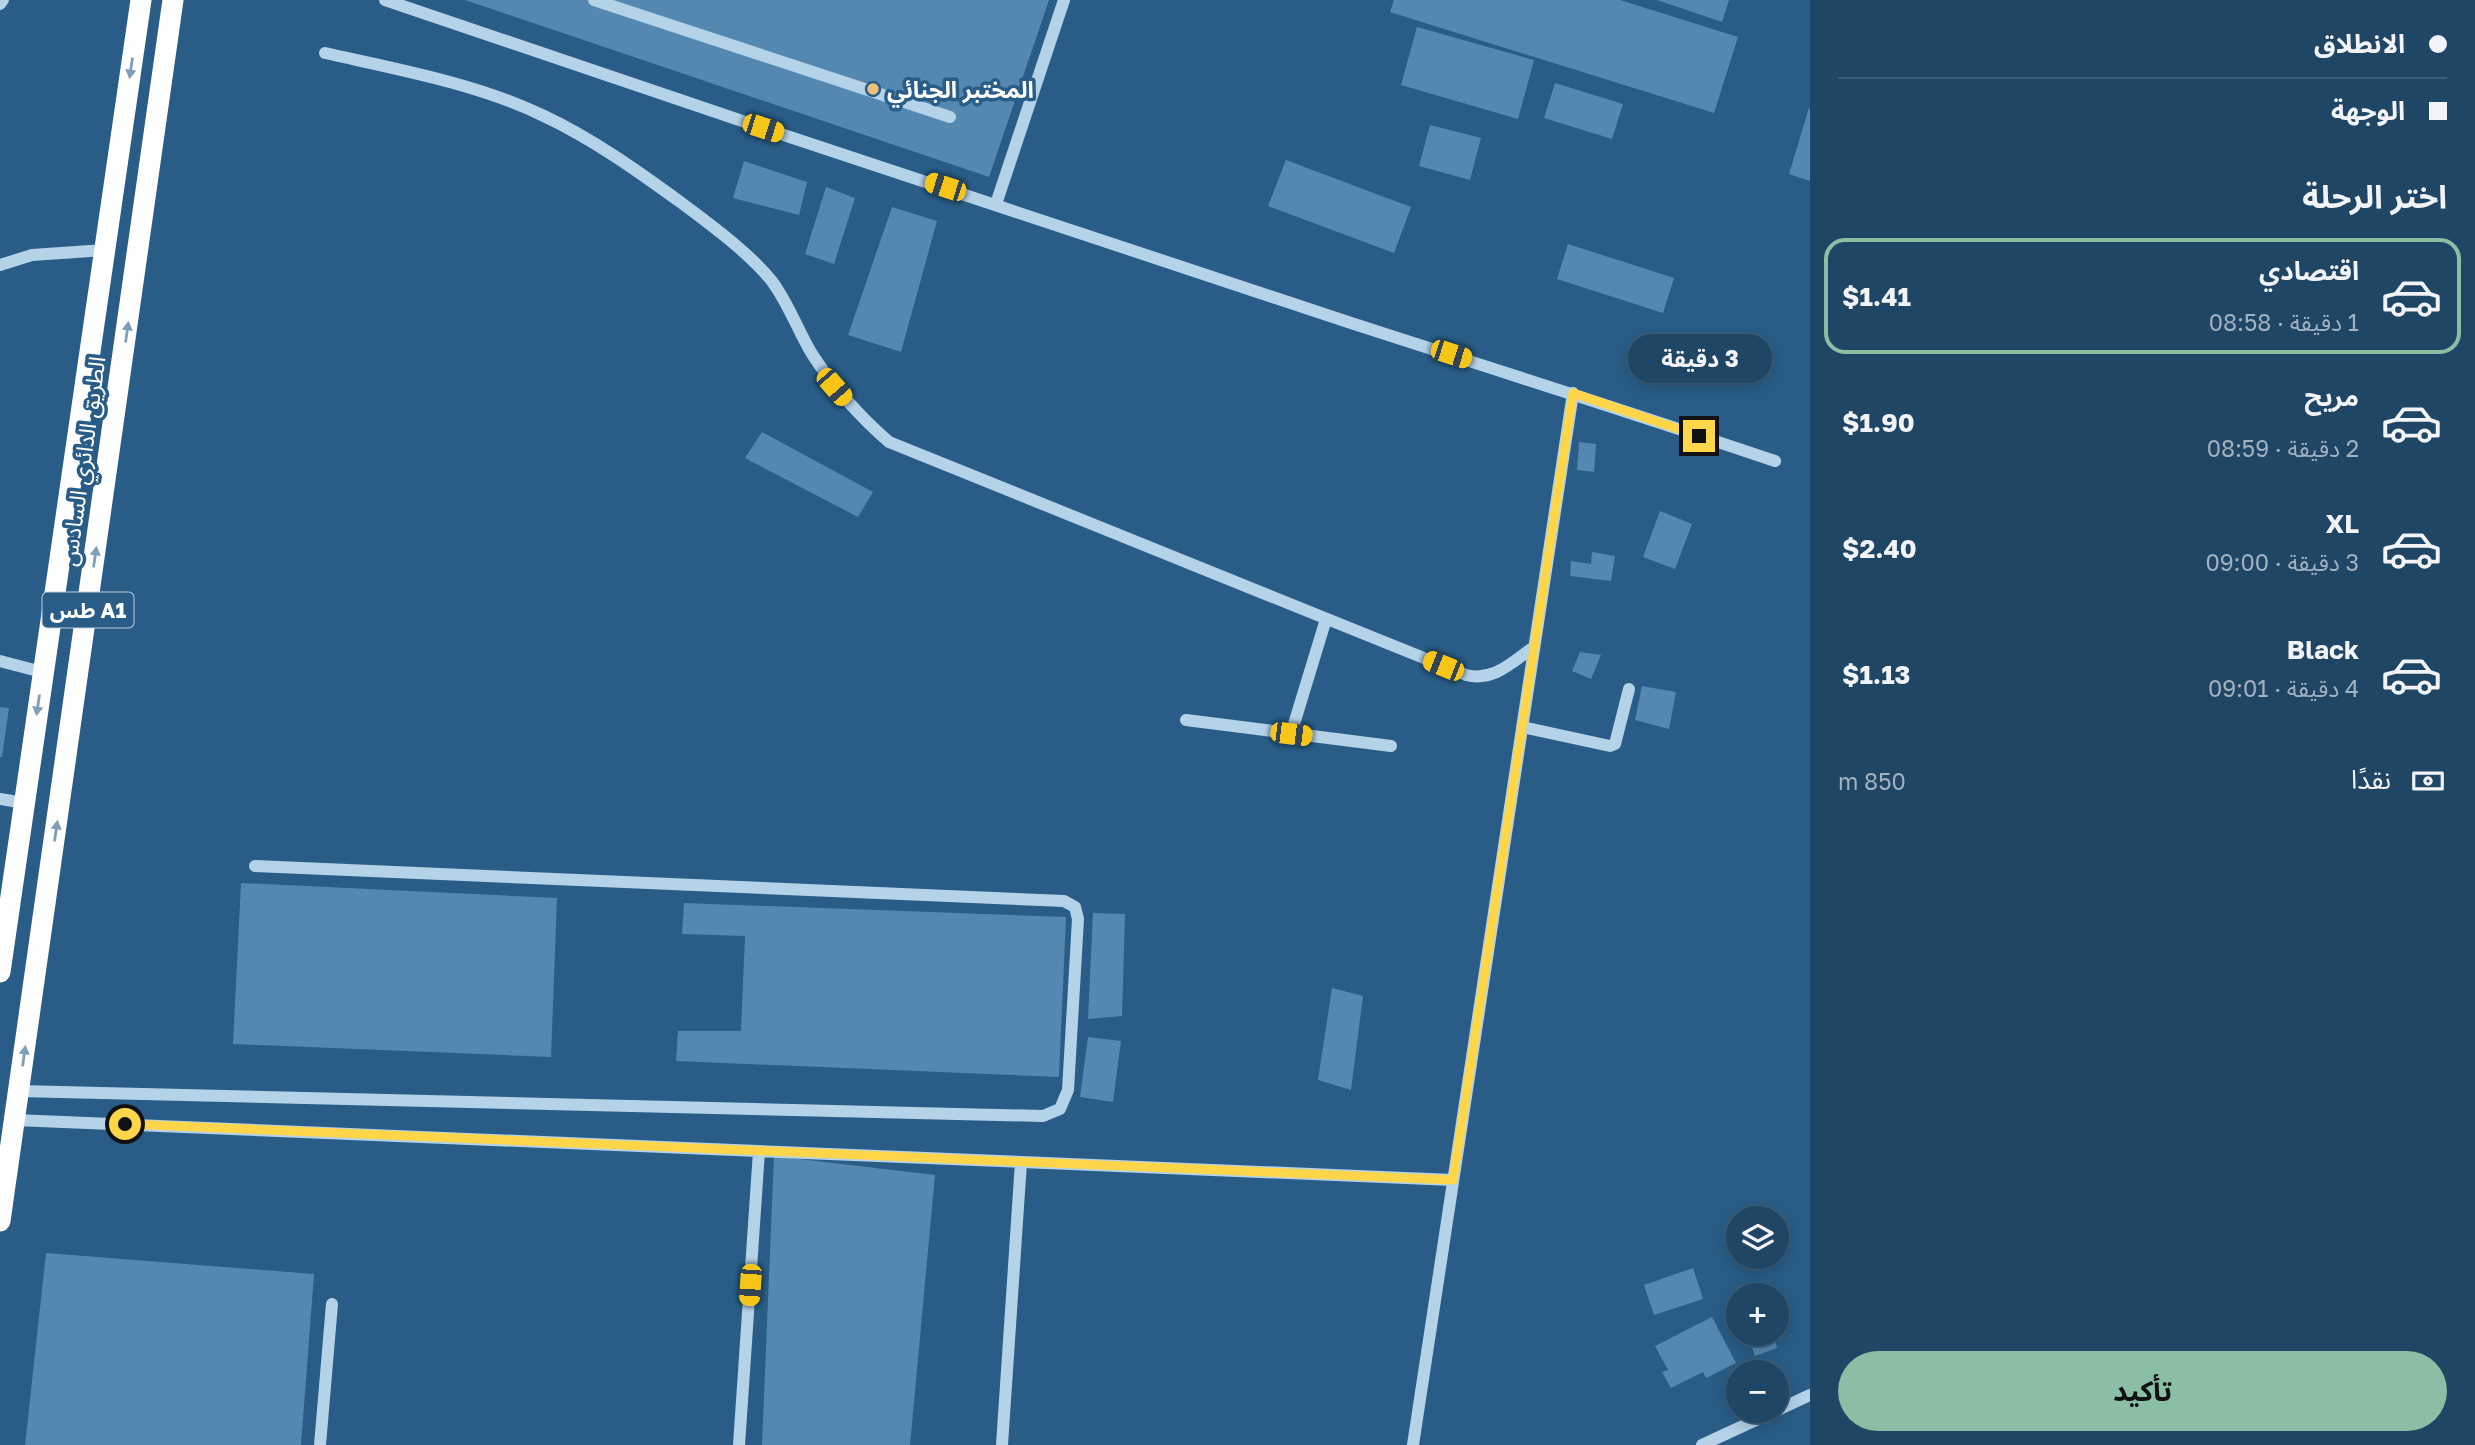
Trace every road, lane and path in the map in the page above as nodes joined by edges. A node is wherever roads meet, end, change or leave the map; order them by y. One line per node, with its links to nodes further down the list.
1 (141, 0): 9 (highway, الطريق الدائري السادس / طس A1, one-way to 9)
2 (173, 0): 26 (highway, الطريق الدائري السادس / طس A1, one-way to 2)
3 (385, 0): 8 (street)
4 (594, 0): 7 (street)
5 (1064, 0): 8 (street)
6 (325, 53): 13 (street)
7 (950, 117)
8 (996, 204): 11 (street)
9 (104, 250): 10 (street); 16 (highway, الطريق الدائري السادس / طس A1)
10 (0, 265)
11 (1573, 393): 12 (street); 14 (street)
12 (1775, 461)
13 (1326, 619): 14 (street); 20 (street)
14 (1534, 648): 19 (street)
15 (0, 661): 16 (street)
16 (42, 672): 23 (highway, الطريق الدائري السادس / طس A1, one-way to 23)
17 (1629, 689): 19 (street)
18 (1186, 720): 20 (street)
19 (1522, 727): 30 (street)
20 (1291, 734): 21 (street)
21 (1391, 746)
22 (0, 799): 23 (street)
23 (24, 803): 25 (highway, الطريق الدائري السادس / طس A1)
24 (255, 866): 26 (street)
25 (0, 972)
26 (19, 1091): 27 (highway, الطريق الدائري السادس / طس A1)
27 (15, 1120): 28 (street); 31 (highway, الطريق الدائري السادس / طس A1)
28 (759, 1151): 29 (street); 35 (street)
29 (1021, 1162): 30 (street); 36 (street)
30 (1453, 1180): 37 (street)
31 (0, 1221)
32 (332, 1304): 34 (street)
33 (1810, 1395): 38 (street)
34 (320, 1445)
35 (739, 1445)
36 (1002, 1445)
37 (1413, 1445)
38 (1702, 1445)

